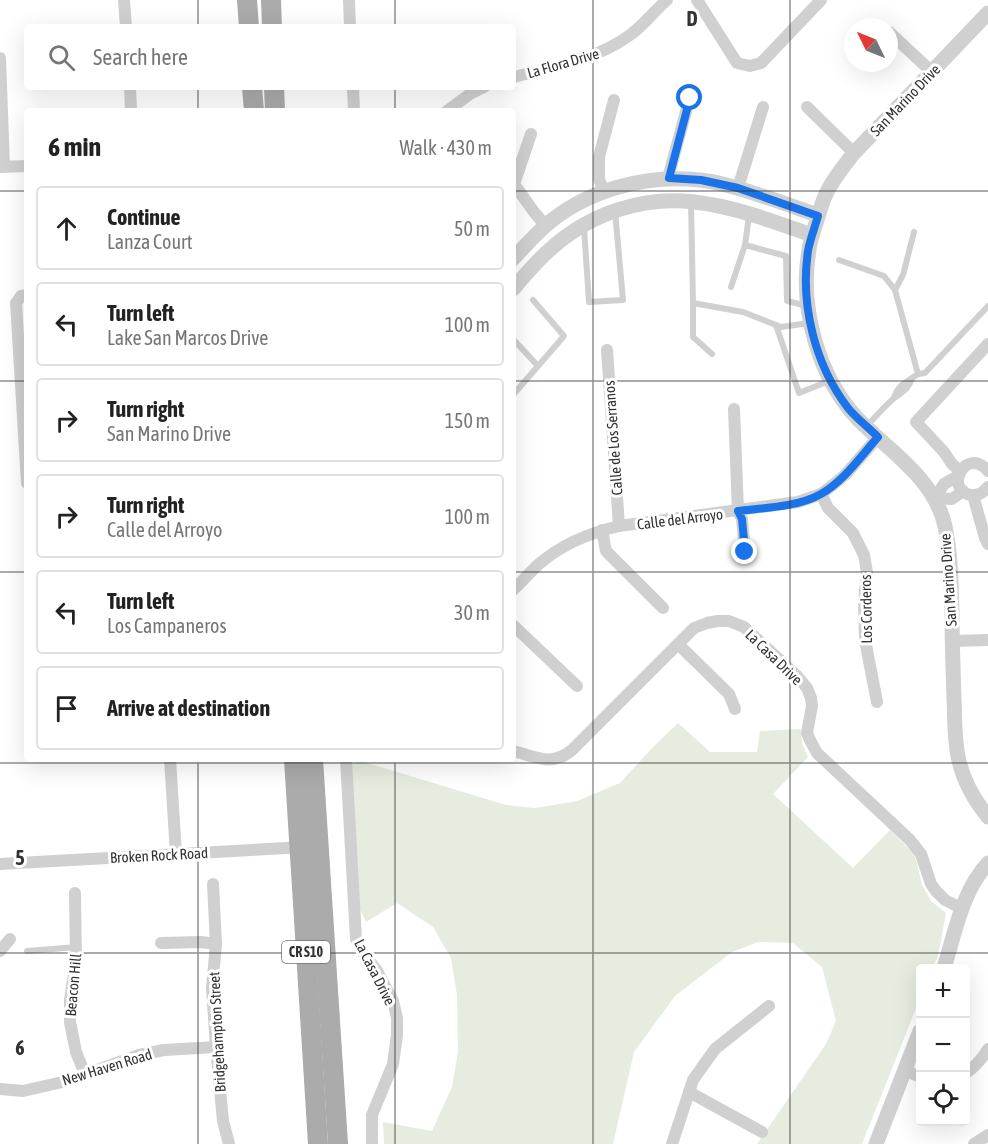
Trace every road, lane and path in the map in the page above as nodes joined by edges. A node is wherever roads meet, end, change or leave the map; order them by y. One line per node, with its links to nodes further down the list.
1 (124, 0): 9 (street)
2 (247, 0): 10 (main road)
3 (271, 0): 11 (main road)
4 (349, 0): 12 (street)
5 (667, 0): 16 (street, La Flora Drive)
6 (697, 0): 7 (street)
7 (821, 0)
8 (988, 13): 15 (street, San Marino Drive)
9 (126, 24)
10 (249, 24)
11 (272, 24)
12 (350, 24)
13 (898, 40): 15 (street)
14 (0, 58): 34 (street)
15 (932, 72): 32 (street, San Marino Drive)
16 (516, 76)
17 (130, 90): 25 (street)
18 (252, 90): 26 (main road)
19 (274, 90): 27 (main road)
20 (353, 90): 28 (street)
21 (478, 90): 29 (street)
22 (691, 93): 36 (street)
23 (614, 100): 39 (street)
24 (807, 107): 32 (street)
25 (131, 108)
26 (254, 108)
27 (275, 108)
28 (354, 108)
29 (451, 108)
30 (763, 108): 38 (street)
31 (531, 134): 35 (street)
32 (854, 153): 43 (street, San Marino Drive)
33 (24, 166): 34 (street)
34 (2, 167)
35 (516, 176)
36 (669, 178): 38 (street); 39 (street)
37 (516, 188): 44 (street)
38 (738, 188): 43 (street)
39 (604, 191): 44 (street)
40 (691, 201): 41 (street); 42 (street); 56 (lane)
41 (615, 210): 45 (street); 45 (lane)
42 (749, 215): 47 (street); 48 (lane)
43 (818, 216): 47 (street, San Marino Drive)
44 (545, 225): 49 (street)
45 (583, 225): 51 (street)
46 (914, 232): 53 (lane)
47 (812, 235): 57 (street, San Marino Drive)
48 (745, 245): 52 (lane); 57 (lane)
49 (516, 256)
50 (838, 260): 53 (lane)
51 (516, 286)
52 (731, 287)
53 (895, 290): 66 (lane)
54 (24, 296): 71 (street)
55 (533, 300): 65 (lane)
56 (693, 303): 60 (lane); 64 (lane)
57 (807, 306): 59 (street, San Marino Drive)
58 (988, 306): 66 (lane)
59 (810, 322): 60 (lane); 67 (street, San Marino Drive)
60 (776, 325): 67 (lane)
61 (516, 342): 65 (lane)
62 (988, 344): 73 (street)
63 (607, 350): 79 (street, Calle de Los Serranos)
64 (712, 354)
65 (538, 366): 68 (lane)
66 (915, 376): 70 (lane)
67 (831, 380): 70 (street, San Marino Drive)
68 (516, 391)
69 (734, 409): 78 (street)
70 (872, 431): 76 (street, Calle del Arroyo); 77 (street, San Marino Drive)
71 (24, 434)
72 (988, 471): 73 (street)
73 (959, 474): 75 (street); 77 (street)
74 (988, 487): 75 (street)
75 (968, 493): 77 (street); 81 (street)
76 (821, 494): 78 (street, Calle del Arroyo); 90 (street, Los Corderos)
77 (935, 498): 87 (street, San Marino Drive)
78 (738, 511): 79 (street, Calle del Arroyo); 82 (street)
79 (618, 526): 80 (street, Calle del Arroyo)
80 (602, 530): 83 (street, Calle del Arroyo); 84 (street)
81 (988, 544)
82 (745, 552)
83 (516, 585)
84 (663, 608)
85 (516, 628): 89 (street)
86 (988, 640): 87 (street)
87 (952, 641): 97 (street, San Marino Drive)
88 (678, 644): 91 (street); 92 (street, La Casa Drive); 104 (street, La Casa Drive)
89 (577, 686)
90 (878, 702)
91 (735, 709)
92 (516, 752)
93 (170, 762): 99 (street)
94 (295, 762): 98 (main road, CR S10)
95 (313, 762): 98 (main road, CR S10)
96 (346, 762): 127 (street, La Casa Drive)
97 (988, 818)
98 (309, 847): 99 (street, Broken Rock Road); 125 (main road, CR S10); 126 (main road, CR S10)
99 (176, 854): 101 (street, Broken Rock Road)
100 (988, 863): 104 (street)
101 (0, 864)
102 (213, 884): 107 (street, Bridgehampton Street)
103 (75, 893): 108 (street, Beacon Hill)
104 (963, 909): 111 (street)
105 (10, 939): 109 (street)
106 (161, 943): 107 (street)
107 (216, 944): 114 (street, Bridgehampton Street)
108 (77, 947): 110 (lane); 118 (street, Beacon Hill)
109 (0, 951)
110 (27, 951)
111 (946, 964)
112 (769, 1006): 121 (street)
113 (916, 1042): 116 (street)
114 (216, 1047): 118 (street, New Haven Road); 124 (street, Bridgehampton Street)
115 (988, 1049): 117 (street)
116 (905, 1070): 119 (street); 129 (street)
117 (970, 1070)
118 (85, 1074): 120 (street, New Haven Road)
119 (916, 1075)
120 (0, 1089)
121 (689, 1092): 122 (street); 128 (street)
122 (762, 1132)
123 (988, 1135): 130 (street)
124 (229, 1144)
125 (318, 1144)
126 (338, 1144)
127 (372, 1144)
128 (672, 1144)
129 (876, 1144)
130 (974, 1144)

